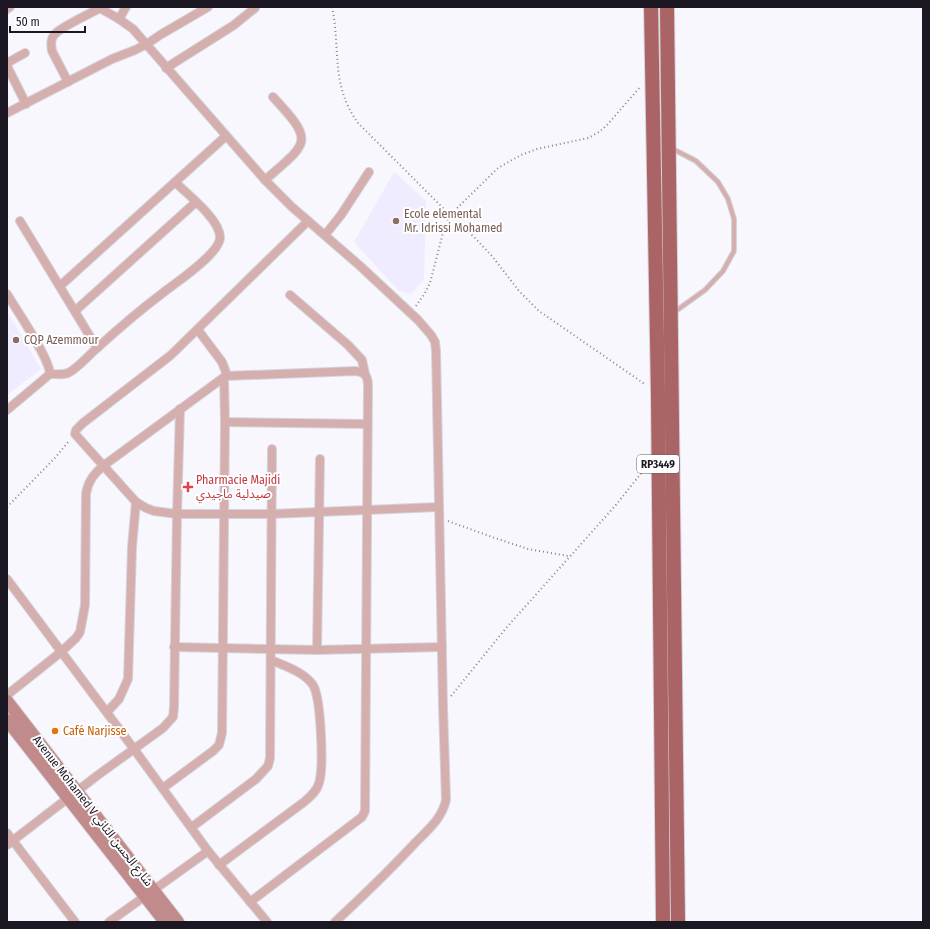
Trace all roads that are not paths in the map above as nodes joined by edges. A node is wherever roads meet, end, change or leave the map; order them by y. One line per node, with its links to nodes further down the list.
1 (10, 7): 8 (street)
2 (126, 7): 9 (street)
3 (208, 7): 10 (street)
4 (651, 7): 81 (highway, RP3449)
5 (667, 7): 20 (highway, RP3449)
6 (99, 8): 9 (street); 15 (street)
7 (255, 8): 14 (street)
8 (7, 9)
9 (119, 19): 10 (street)
10 (147, 44): 14 (street); 15 (street)
11 (25, 53): 12 (street)
12 (7, 63)
13 (7, 66): 17 (street)
14 (166, 68): 19 (street)
15 (68, 82): 17 (street)
16 (273, 97): 22 (street)
17 (26, 104): 18 (street)
18 (7, 113)
19 (226, 136): 22 (street); 23 (street)
20 (669, 147): 32 (highway, RP3449); 32 (lane)
21 (369, 172): 27 (street)
22 (265, 180): 26 (street)
23 (175, 182): 24 (street); 28 (street)
24 (196, 202): 31 (street); 34 (street)
25 (20, 221): 28 (street)
26 (308, 221): 27 (street); 33 (street)
27 (325, 235): 46 (street)
28 (60, 286): 31 (street)
29 (7, 294): 35 (street)
30 (290, 295): 36 (street)
31 (75, 311): 34 (street)
32 (671, 314): 82 (highway, RP3449)
33 (198, 330): 37 (street); 44 (street)
34 (97, 348): 35 (street)
35 (50, 374): 39 (street)
36 (366, 374): 37 (street); 41 (street)
37 (225, 377): 38 (street); 40 (street)
38 (180, 409): 44 (street); 49 (street)
39 (7, 410)
40 (225, 422): 41 (street); 50 (street)
41 (367, 424): 47 (street)
42 (272, 449): 51 (street)
43 (320, 459): 48 (street)
44 (103, 466): 45 (street); 59 (street)
45 (136, 502): 49 (street); 63 (street)
46 (439, 507): 47 (street); 54 (street)
47 (367, 509): 48 (street); 58 (street)
48 (319, 512): 51 (street); 57 (street)
49 (177, 514): 50 (street); 53 (street)
50 (224, 514): 51 (street); 55 (street)
51 (271, 514): 56 (street)
52 (7, 579): 59 (street)
53 (174, 647): 55 (street); 65 (street)
54 (442, 647): 58 (street); 80 (street)
55 (223, 649): 56 (street); 66 (street)
56 (272, 650): 57 (street); 60 (street)
57 (318, 650): 58 (street)
58 (367, 650): 74 (street)
59 (61, 652): 61 (street); 63 (street)
60 (271, 660): 68 (street); 72 (street)
61 (7, 695)
62 (7, 701): 67 (main road, Avenue Mohamed V شارع الحسن الثاني)
63 (107, 712): 65 (street)
64 (7, 720): 67 (main road, Avenue Mohamed V شارع الحسن الثاني)
65 (134, 749): 66 (street); 67 (street)
66 (163, 788): 68 (street)
67 (72, 796): 70 (street); 73 (main road, Avenue Mohamed V شارع الحسن الثاني)
68 (192, 828): 71 (street)
69 (7, 833): 70 (street)
70 (10, 843): 75 (street)
71 (208, 851): 72 (street); 73 (street)
72 (219, 864): 74 (street)
73 (150, 893): 76 (street); 77 (main road, Avenue Mohamed V شارع الحسن الثاني); 78 (main road, Avenue Mohamed V شارع الحسن الثاني)
74 (250, 902): 79 (street)
75 (75, 922)
76 (109, 922)
77 (165, 922)
78 (178, 922)
79 (267, 922)
80 (335, 922)
81 (663, 922)
82 (678, 922)

